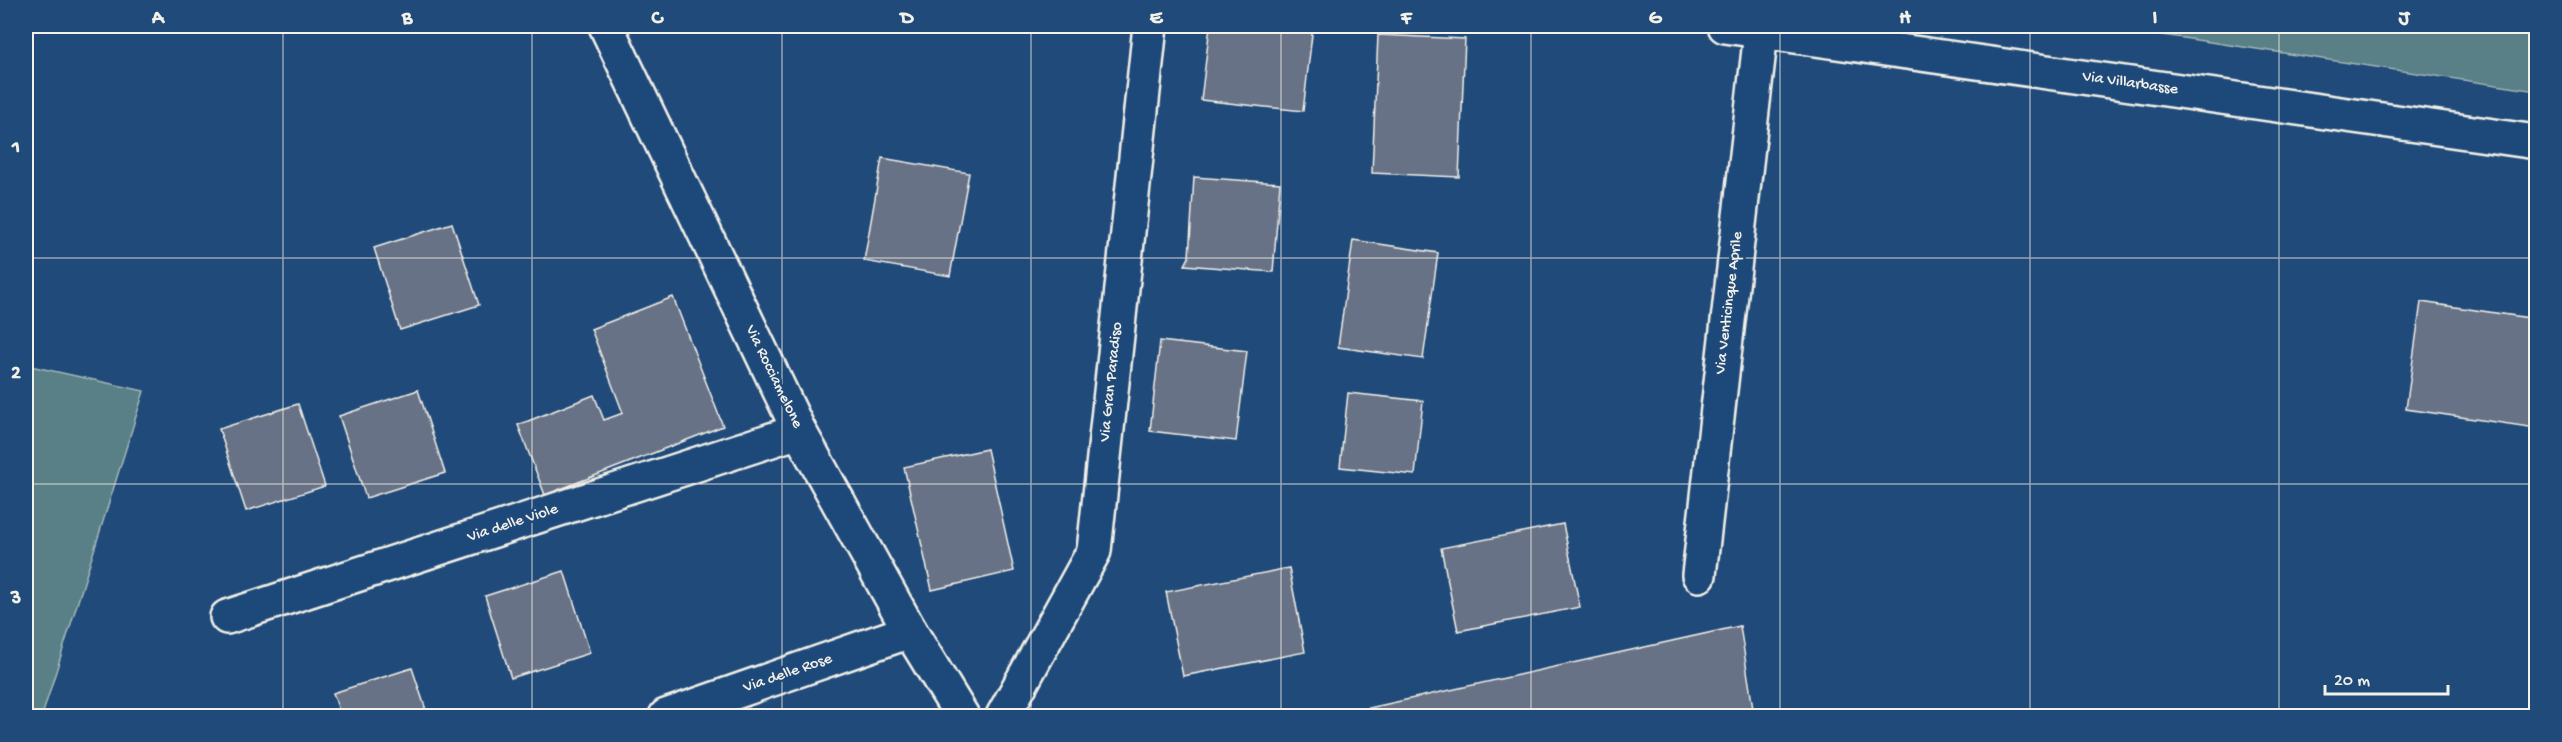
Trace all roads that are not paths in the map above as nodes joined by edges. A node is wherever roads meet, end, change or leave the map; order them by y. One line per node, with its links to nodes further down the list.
1 (606, 26): 6 (street, Via Rocciamelone)
2 (1150, 26): 12 (street, Via Gran Paradiso)
3 (1725, 26): 4 (street, Via Villarbasse)
4 (1761, 32): 5 (street, Via Villarbasse); 7 (street, Via Venticinque Aprile)
5 (2536, 142)
6 (799, 431): 8 (street, Via delle Viole); 9 (street, Via Rocciamelone)
7 (1699, 575)
8 (227, 617)
9 (910, 632): 10 (street, Via delle Rose); 11 (street, Via Rocciamelone)
10 (666, 717)
11 (962, 717)
12 (1003, 717)

